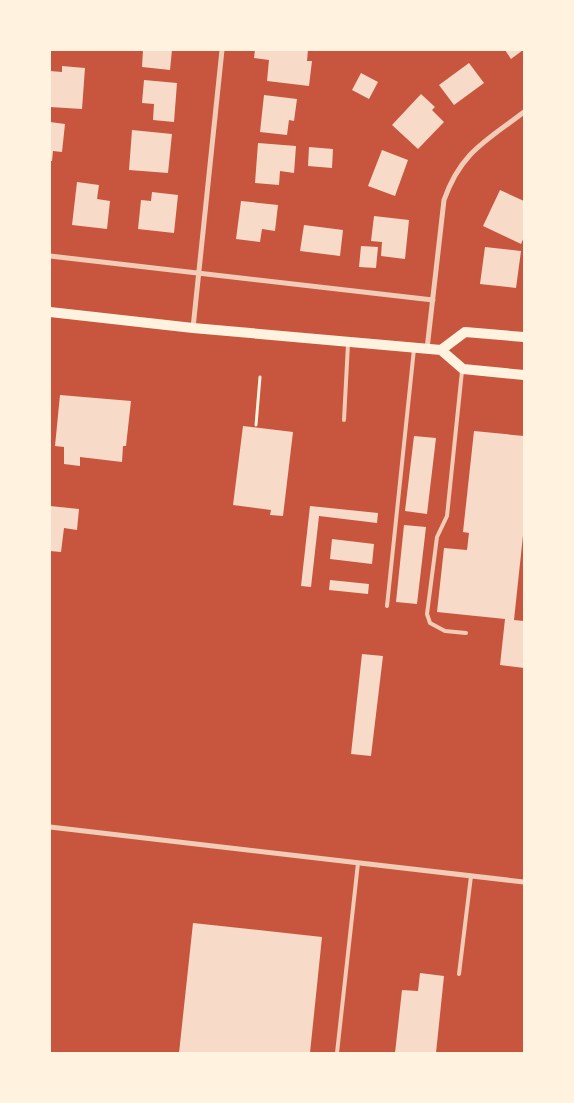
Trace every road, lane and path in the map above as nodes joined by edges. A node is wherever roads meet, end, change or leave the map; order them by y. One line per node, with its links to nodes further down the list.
1 (222, 50): 4 (street)
2 (524, 112): 5 (street)
3 (50, 256): 4 (street)
4 (198, 272): 5 (street); 7 (street)
5 (433, 300): 11 (street)
6 (50, 312): 7 (main road)
7 (193, 328): 9 (main road)
8 (524, 336): 12 (main road)
9 (348, 342): 10 (main road); 16 (lane)
10 (414, 347): 11 (main road); 18 (lane)
11 (427, 349): 12 (main road)
12 (441, 350): 13 (main road)
13 (463, 370): 14 (main road); 19 (lane)
14 (524, 375)
15 (260, 377): 17 (path)
16 (344, 420)
17 (256, 425)
18 (387, 606)
19 (466, 633)
20 (50, 828): 21 (street)
21 (358, 863): 22 (street); 25 (lane)
22 (471, 876): 23 (street); 24 (lane)
23 (524, 882)
24 (459, 974)
25 (337, 1053)

